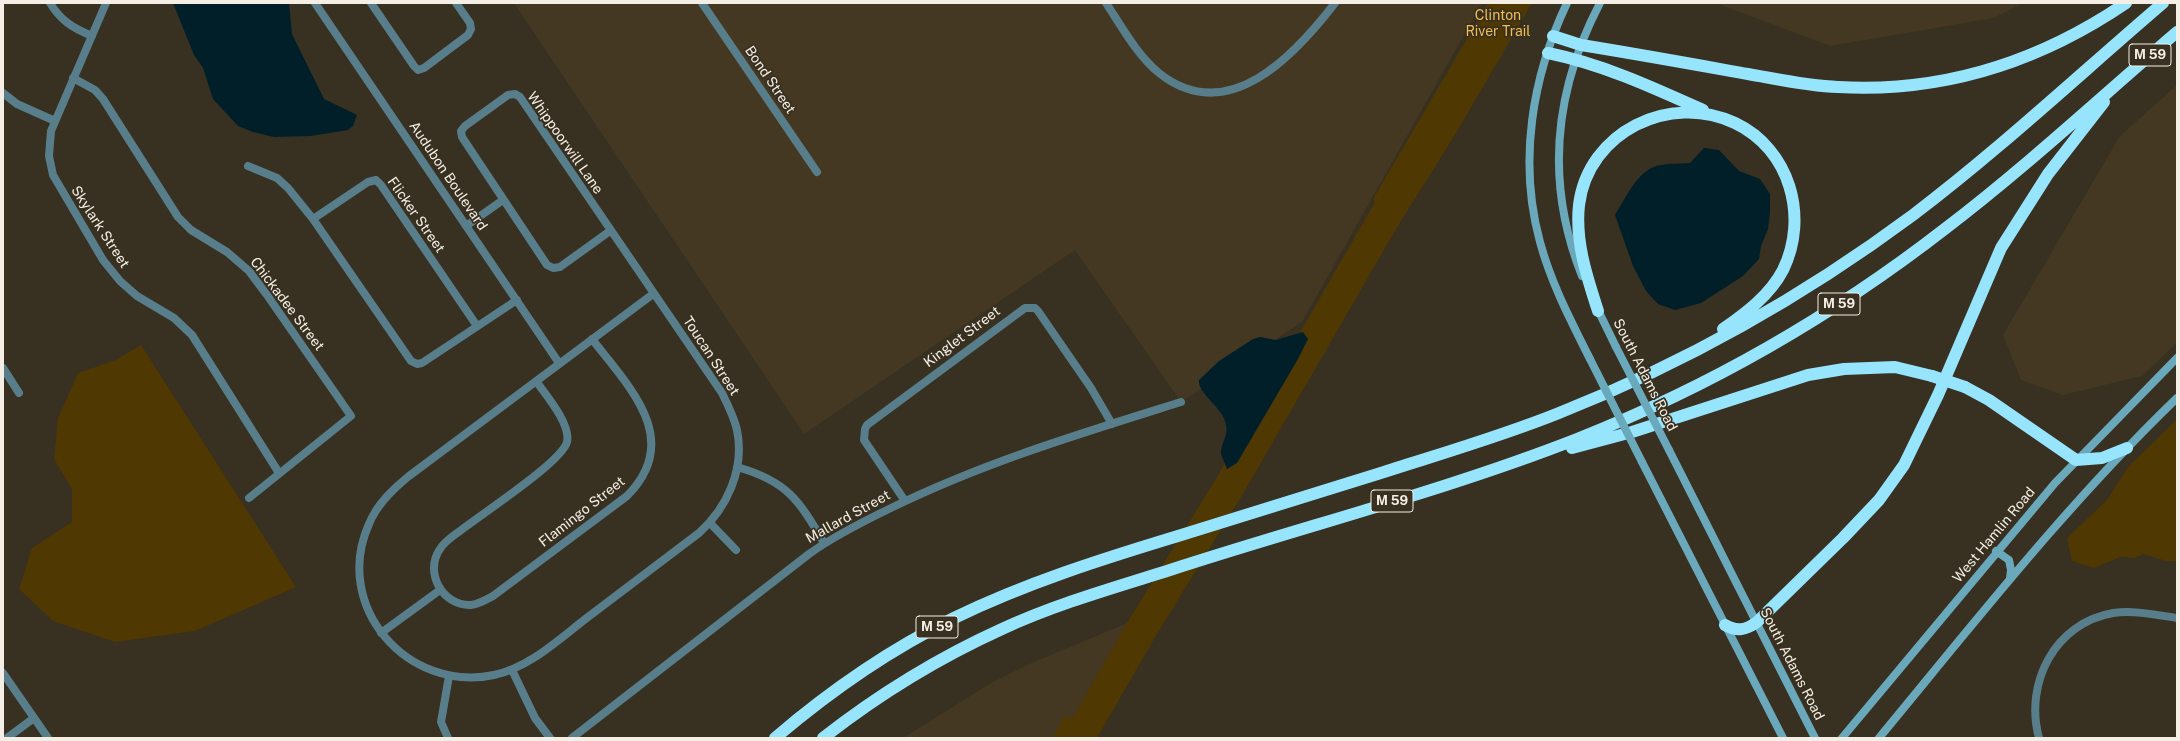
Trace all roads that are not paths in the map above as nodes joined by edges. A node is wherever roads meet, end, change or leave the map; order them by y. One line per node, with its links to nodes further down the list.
1 (50, 3): 14 (street)
2 (106, 3): 14 (street, Skylark Street)
3 (315, 3): 28 (street, Audubon Boulevard)
4 (371, 3): 5 (street)
5 (456, 3)
6 (702, 3): 25 (street, Bond Street)
7 (1106, 3): 8 (street)
8 (1335, 3)
9 (1567, 3): 15 (main road)
10 (1600, 3): 16 (main road, South Adams Road)
11 (2126, 3): 16 (highway)
12 (2163, 3): 36 (highway, M 59)
13 (2177, 32): 20 (highway, M 59)
14 (92, 36): 19 (street, Skylark Street)
15 (1553, 36): 16 (highway); 17 (main road)
16 (1581, 45): 18 (main road, South Adams Road)
17 (1548, 52): 18 (highway); 59 (main road, bridge)
18 (1576, 58): 22 (highway); 32 (main road, South Adams Road)
19 (73, 78): 23 (street, Skylark Street); 48 (street, Chickadee Street)
20 (2122, 79): 46 (highway, M 59); 58 (highway)
21 (3, 93): 23 (street)
22 (1715, 115): 32 (highway); 36 (highway)
23 (55, 121): 48 (street, Skylark Street)
24 (248, 166): 27 (street)
25 (817, 172)
26 (503, 200): 28 (street); 29 (street, Whippoorwill Lane); 29 (street, Whippoorwill Lane)
27 (313, 219): 33 (street); 33 (street, Flicker Street)
28 (466, 226): 31 (street, Audubon Boulevard)
29 (610, 231): 30 (street, Whippoorwill Lane)
30 (653, 294): 34 (street, Toucan Street); 47 (street, Toucan Street)
31 (517, 300): 33 (street); 37 (street, Audubon Boulevard)
32 (1598, 312): 58 (main road, South Adams Road, bridge)
33 (477, 326)
34 (592, 339): 37 (street, Toucan Street); 56 (street, Flamingo Street)
35 (2177, 358): 45 (main road, West Hamlin Road)
36 (1680, 359): 70 (highway, M 59)
37 (559, 363): 39 (street, Toucan Street)
38 (3, 368): 40 (street)
39 (536, 381): 56 (street); 60 (street, Toucan Street)
40 (19, 393)
41 (2177, 398): 44 (main road)
42 (1182, 402): 43 (street, Mallard Street)
43 (1112, 424): 50 (street, Mallard Street); 50 (street, Kinglet Street)
44 (2127, 448): 45 (highway); 55 (main road)
45 (2076, 460): 46 (highway, bridge); 54 (main road, West Hamlin Road)
46 (1514, 462): 71 (highway, M 59)
47 (737, 467): 51 (street, Toucan Street); 52 (street)
48 (279, 473): 49 (street)
49 (249, 498)
50 (905, 501): 52 (street, Mallard Street)
51 (710, 523): 53 (street); 61 (street, Toucan Street)
52 (824, 543): 69 (street, Mallard Street)
53 (736, 550)
54 (1996, 551): 55 (main road); 74 (main road, West Hamlin Road)
55 (2010, 579): 75 (main road)
56 (440, 590): 60 (street)
57 (2177, 618): 76 (street)
58 (1757, 622): 59 (highway); 73 (main road, South Adams Road)
59 (1726, 625): 72 (main road)
60 (381, 633): 63 (street, Toucan Street)
61 (512, 670): 63 (street, Toucan Street); 68 (street)
62 (3, 672): 64 (street)
63 (449, 676): 67 (street)
64 (34, 718): 65 (street); 66 (street)
65 (8, 738)
66 (48, 738)
67 (448, 738)
68 (550, 738)
69 (572, 738)
70 (775, 738)
71 (823, 738)
72 (1783, 738)
73 (1816, 738)
74 (1842, 738)
75 (1879, 738)
76 (2039, 738)

